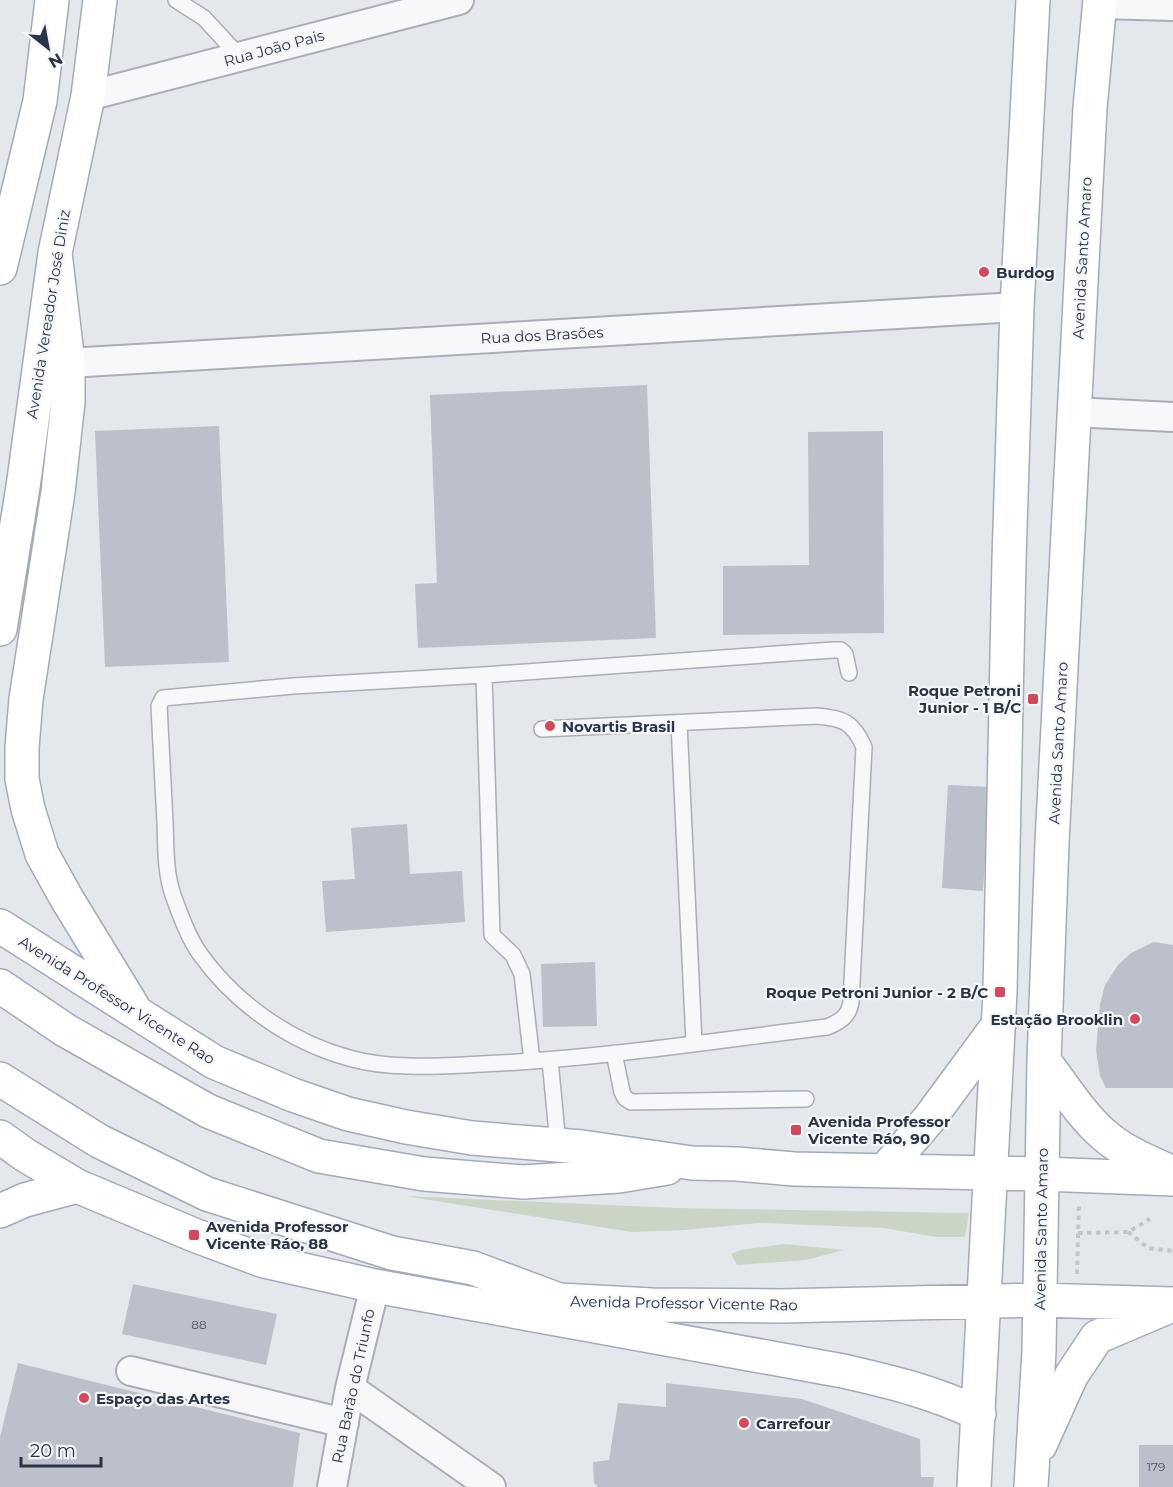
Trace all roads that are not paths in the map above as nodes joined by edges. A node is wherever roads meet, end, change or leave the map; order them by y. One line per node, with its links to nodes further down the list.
1 (52, 0): 10 (main road)
2 (100, 0): 9 (main road, Avenida Vereador José Diniz)
3 (176, 0): 8 (lane)
4 (459, 0): 8 (street, Rua João Pais)
5 (1033, 0): 12 (main road)
6 (1099, 2): 7 (street); 14 (main road, Avenida Santo Amaro)
7 (1173, 6)
8 (240, 57): 9 (street, Rua João Pais)
9 (88, 96): 11 (main road, Avenida Vereador José Diniz)
10 (2, 252)
11 (55, 253): 13 (main road); 16 (main road, Avenida Vereador José Diniz)
12 (1017, 307): 13 (street, Rua dos Brasões); 26 (main road)
13 (68, 363): 25 (main road)
14 (1073, 412): 15 (street); 30 (main road, Avenida Santo Amaro)
15 (1173, 417)
16 (0, 629)
17 (849, 672): 18 (lane)
18 (484, 675): 31 (lane); 31 (lane)
19 (679, 723): 20 (lane); 27 (lane); 27 (lane)
20 (542, 729)
21 (0, 906): 23 (main road)
22 (0, 926): 23 (main road, Avenida Professor Vicente Rao)
23 (41, 954): 25 (main road, Avenida Professor Vicente Rao)
24 (0, 986): 36 (main road, Avenida Professor Vicente Rao)
25 (137, 1013): 35 (main road, Avenida Professor Vicente Rao)
26 (999, 1024): 37 (main road); 38 (main road)
27 (694, 1043): 28 (lane)
28 (614, 1053): 29 (lane); 33 (lane)
29 (550, 1060): 31 (lane); 35 (lane)
30 (1044, 1060): 39 (main road); 40 (main road, Avenida Santo Amaro)
31 (532, 1061)
32 (0, 1079): 45 (main road, Avenida Professor Vicente Rao)
33 (806, 1099)
34 (0, 1137): 42 (main road)
35 (558, 1144): 36 (main road, Avenida Professor Vicente Rao)
36 (692, 1163): 37 (main road, Avenida Professor Vicente Rao)
37 (885, 1170): 38 (main road, Avenida Professor Vicente Rao)
38 (990, 1173): 40 (main road, Avenida Professor Vicente Rao); 47 (main road)
39 (1173, 1173)
40 (1042, 1174): 41 (main road, Avenida Professor Vicente Rao); 46 (main road, Avenida Santo Amaro)
41 (1173, 1179)
42 (77, 1186): 43 (main road); 44 (main road)
43 (0, 1211)
44 (387, 1288): 45 (main road); 50 (main road); 52 (street, Rua Barão do Triunfo)
45 (560, 1300): 48 (main road, Avenida Professor Vicente Rao)
46 (1040, 1300): 47 (main road, Avenida Professor Vicente Rao); 49 (main road, Avenida Professor Vicente Rao); 55 (main road, Avenida Santo Amaro)
47 (983, 1302): 48 (main road, Avenida Professor Vicente Rao); 53 (main road)
48 (652, 1305): 50 (main road)
49 (1173, 1305): 55 (main road)
50 (786, 1360): 53 (main road)
51 (131, 1371): 54 (street)
52 (350, 1388): 54 (street, Rua Barão do Triunfo); 57 (street)
53 (979, 1414): 58 (main road)
54 (344, 1423): 56 (street, Rua Barão do Triunfo)
55 (1032, 1475)
56 (332, 1487)
57 (491, 1487)
58 (974, 1487)

